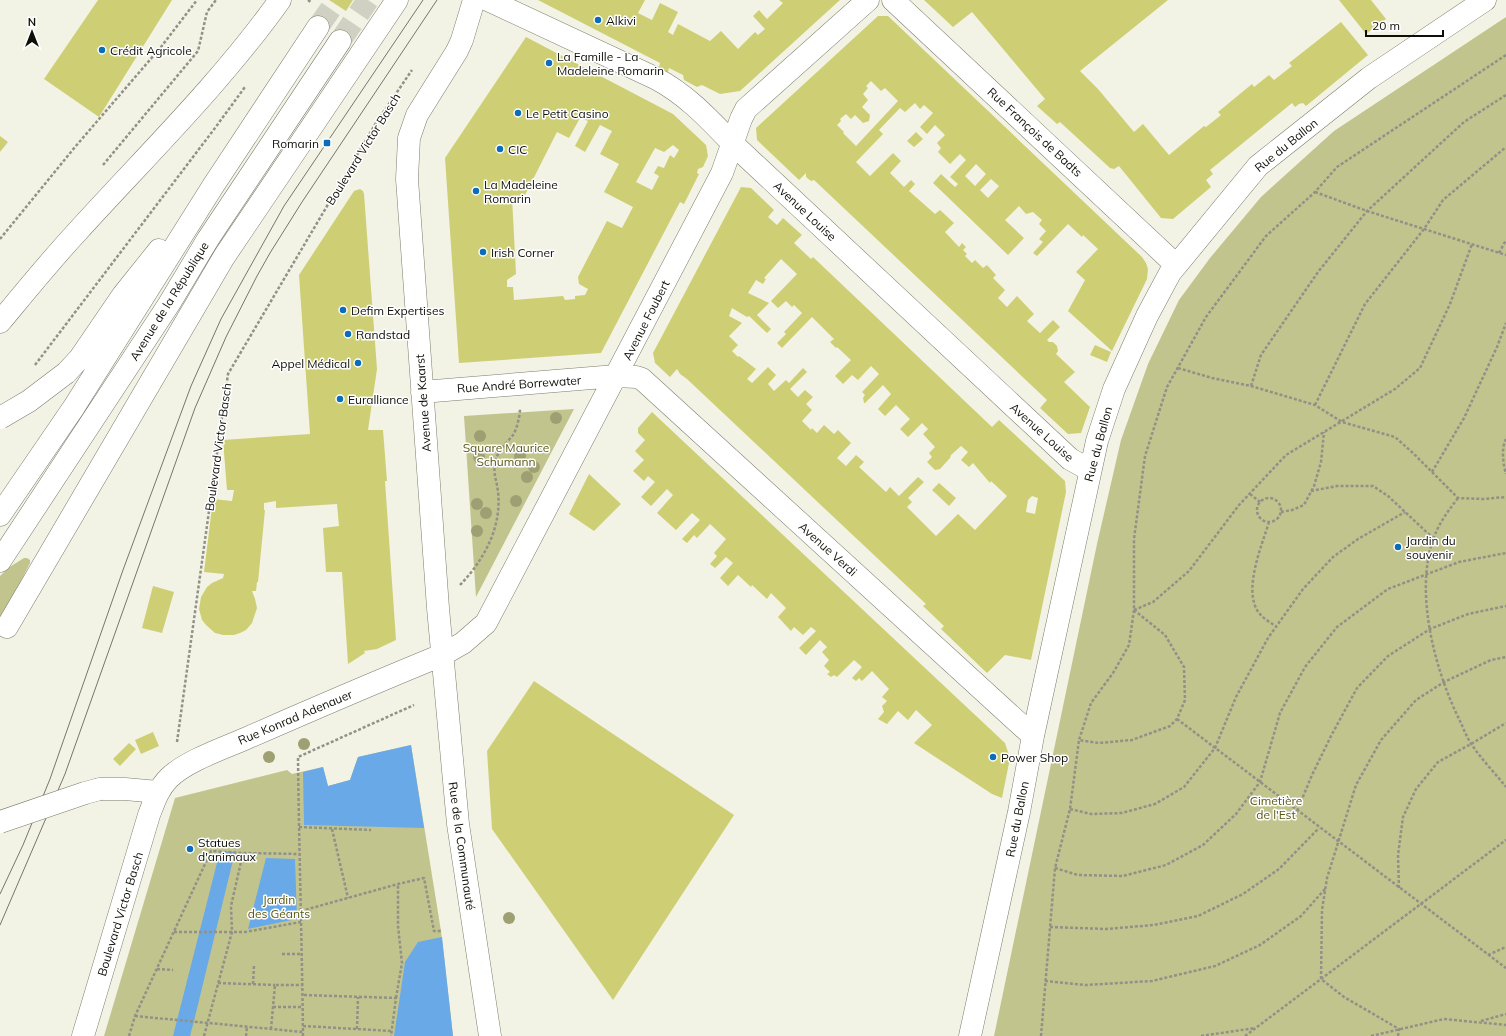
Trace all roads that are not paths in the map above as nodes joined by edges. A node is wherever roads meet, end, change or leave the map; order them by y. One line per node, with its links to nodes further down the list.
1 (280, 0): 14 (street)
2 (397, 0): 21 (street)
3 (474, 0): 16 (street, Avenue de Kaarst)
4 (488, 0): 10 (street, Avenue Louise)
5 (868, 0): 10 (street, Avenue Foubert)
6 (893, 0): 12 (street, Rue François de Badts)
7 (1485, 0): 12 (street, Rue du Ballon)
8 (318, 27): 11 (street, Avenue de la République)
9 (340, 41): 13 (street, Avenue de la République)
10 (733, 144): 15 (street, Avenue Foubert); 18 (street, Avenue Louise)
11 (213, 186): 17 (street, bridge); 19 (street, Avenue de la République)
12 (1176, 265): 18 (street, Rue du Ballon)
13 (169, 304): 20 (street, Avenue de la République); 21 (street)
14 (0, 322)
15 (616, 376): 16 (street, Rue André Borrewater); 22 (street, Avenue Foubert); 23 (street, Avenue Verdi)
16 (422, 392): 22 (street, Avenue de Kaarst)
17 (0, 418)
18 (1090, 470): 23 (street, Rue du Ballon)
19 (0, 515)
20 (0, 561)
21 (4, 634)
22 (442, 655): 24 (street, Rue Konrad Adenauer); 27 (street, Rue de la Communauté)
23 (1033, 736): 28 (street, Rue du Ballon)
24 (158, 792): 25 (street, bridge); 26 (street, Boulevard Victor Basch)
25 (0, 822)
26 (83, 1036)
27 (490, 1036)
28 (970, 1036)

